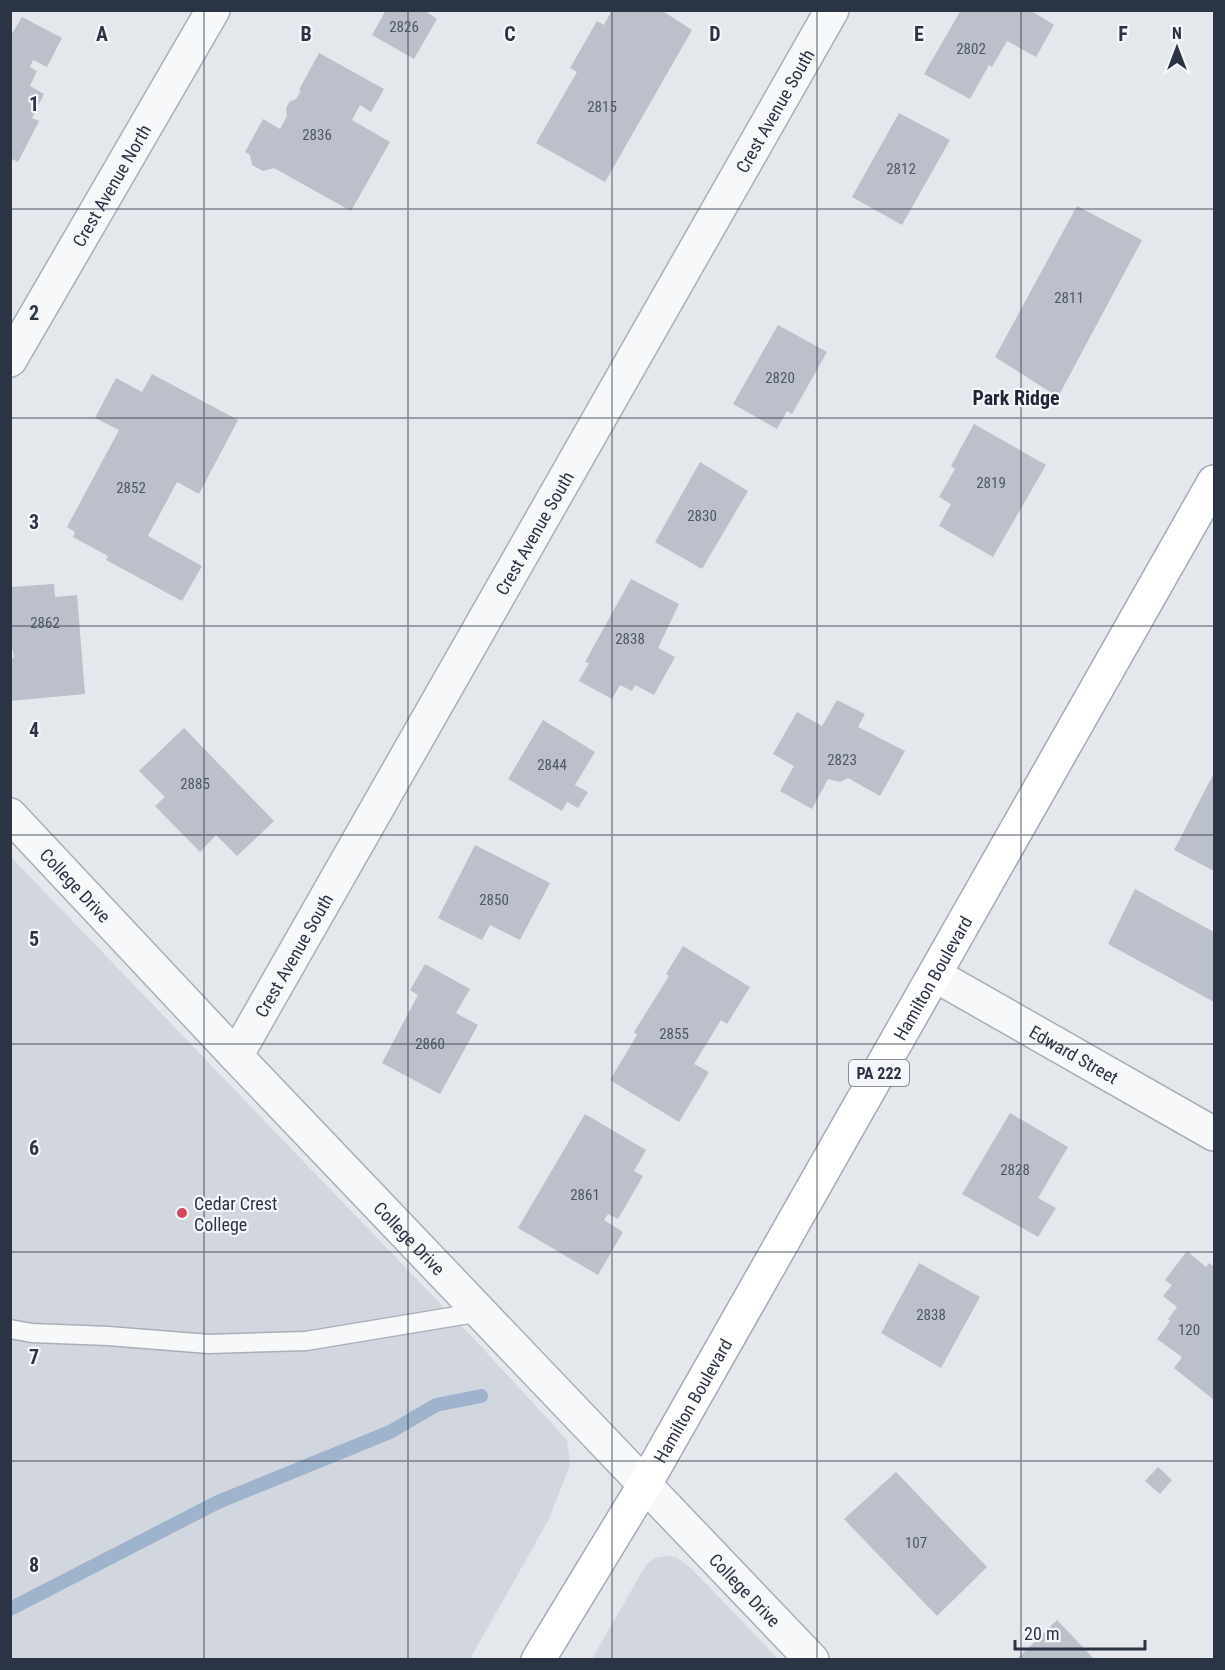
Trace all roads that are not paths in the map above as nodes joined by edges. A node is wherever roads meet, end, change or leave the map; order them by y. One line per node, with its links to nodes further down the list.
1 (213, 10): 3 (street, Crest Avenue North)
2 (832, 10): 7 (street, Crest Avenue South)
3 (10, 360)
4 (1215, 482): 6 (main road, Hamilton Boulevard / PA 222)
5 (10, 815): 7 (street, College Drive)
6 (935, 975): 8 (street, Edward Street); 11 (main road, Hamilton Boulevard / PA 222)
7 (236, 1056): 9 (street, College Drive)
8 (1215, 1134)
9 (481, 1312): 10 (lane); 11 (street, College Drive)
10 (10, 1329)
11 (645, 1484): 12 (main road, Hamilton Boulevard / PA 222); 13 (street, College Drive)
12 (538, 1659)
13 (812, 1659)

